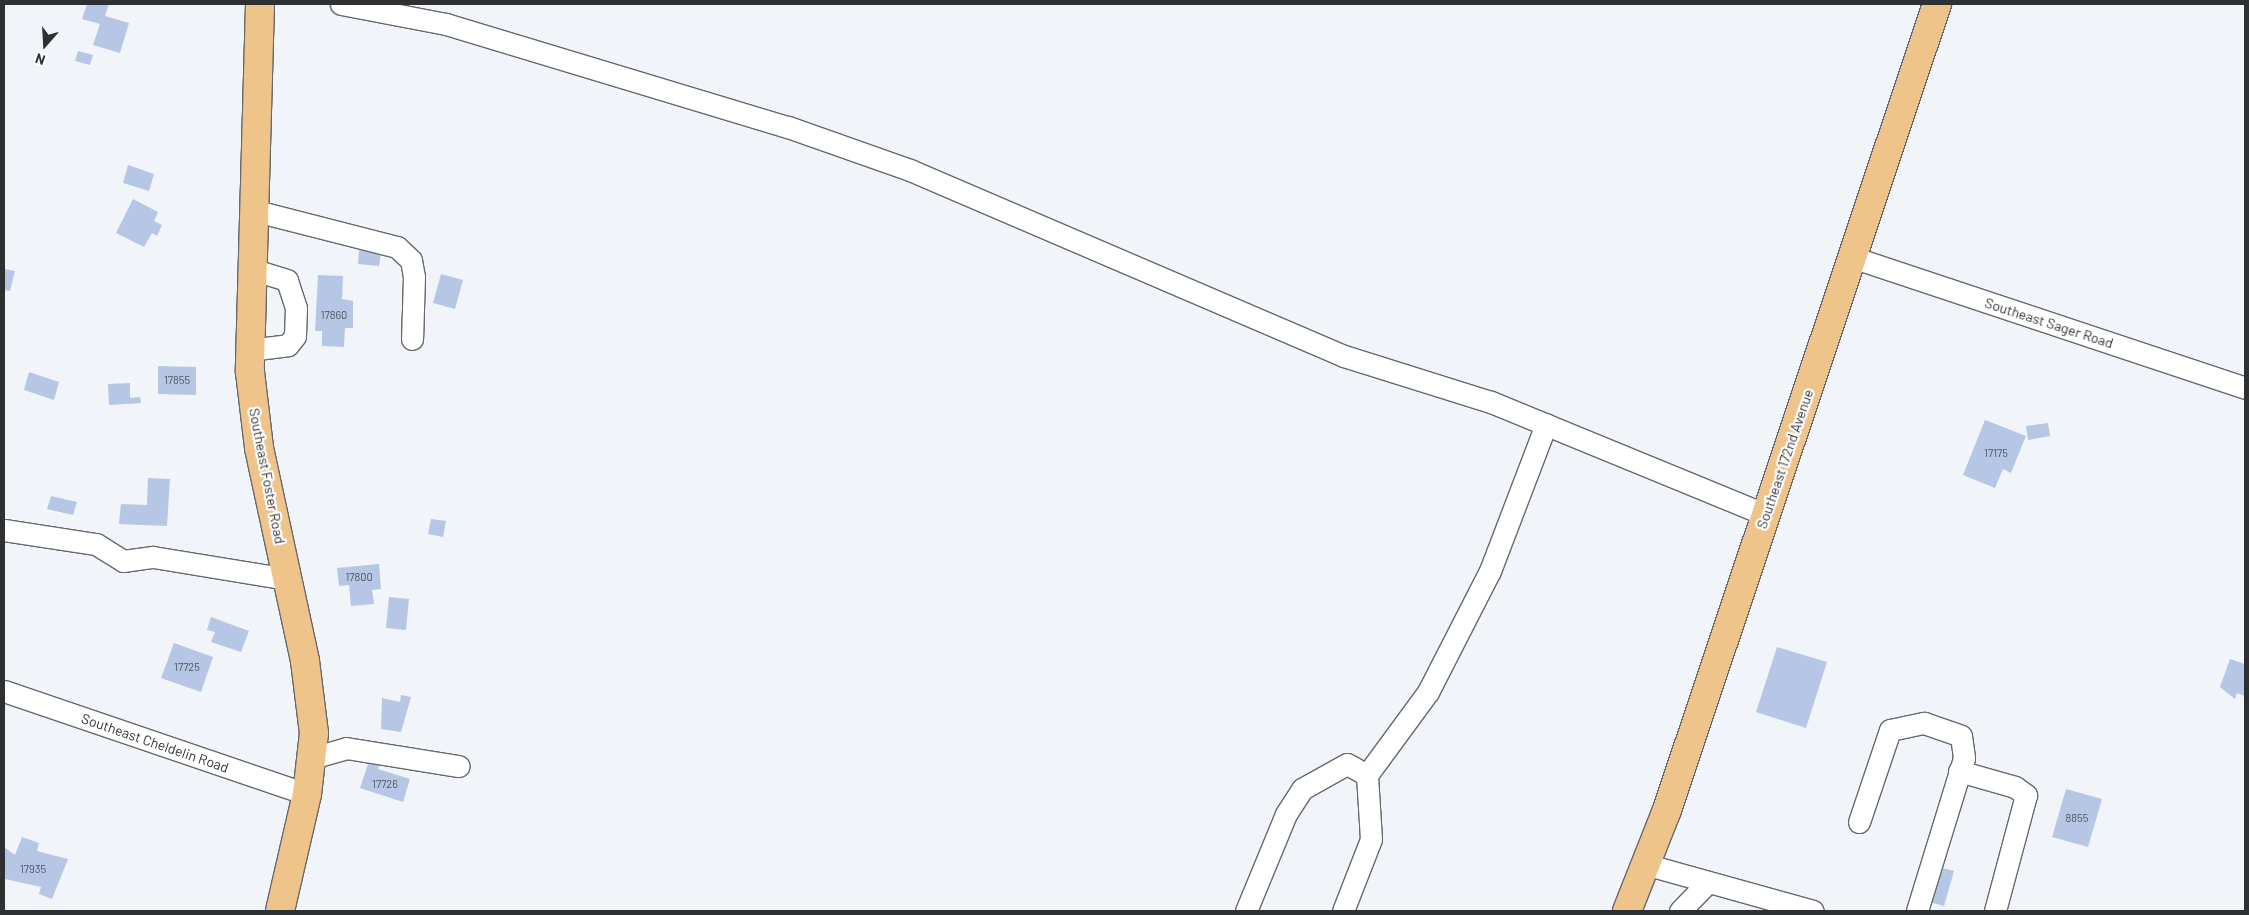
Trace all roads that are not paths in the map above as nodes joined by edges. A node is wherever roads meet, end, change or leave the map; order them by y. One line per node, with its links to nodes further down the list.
1 (260, 4): 4 (main road, Southeast Foster Road)
2 (341, 4): 10 (street)
3 (1937, 4): 5 (main road, Southeast 172nd Avenue)
4 (252, 210): 6 (main road, Southeast Foster Road); 7 (street)
5 (1852, 258): 9 (street, Southeast Sager Road); 11 (main road, Southeast 172nd Avenue)
6 (250, 270): 8 (main road, Southeast Foster Road); 8 (street)
7 (412, 338)
8 (249, 350): 13 (main road, Southeast Foster Road)
9 (2245, 388)
10 (1546, 424): 11 (street); 18 (street)
11 (1766, 515): 21 (main road, Southeast 172nd Avenue)
12 (4, 530): 13 (street)
13 (288, 579): 15 (main road, Southeast Foster Road)
14 (4, 691): 19 (street, Southeast Cheldelin Road)
15 (312, 758): 16 (street); 19 (main road, Southeast Foster Road)
16 (459, 766)
17 (1959, 771): 20 (street); 29 (street); 30 (street)
18 (1367, 775): 24 (street); 25 (street)
19 (307, 794): 23 (main road, Southeast Foster Road)
20 (1859, 822)
21 (1648, 865): 22 (street); 26 (main road, Southeast 172nd Avenue)
22 (1708, 882): 27 (street); 28 (street)
23 (280, 911)
24 (1246, 911)
25 (1344, 911)
26 (1626, 911)
27 (1680, 911)
28 (1813, 911)
29 (1917, 911)
30 (1995, 911)

